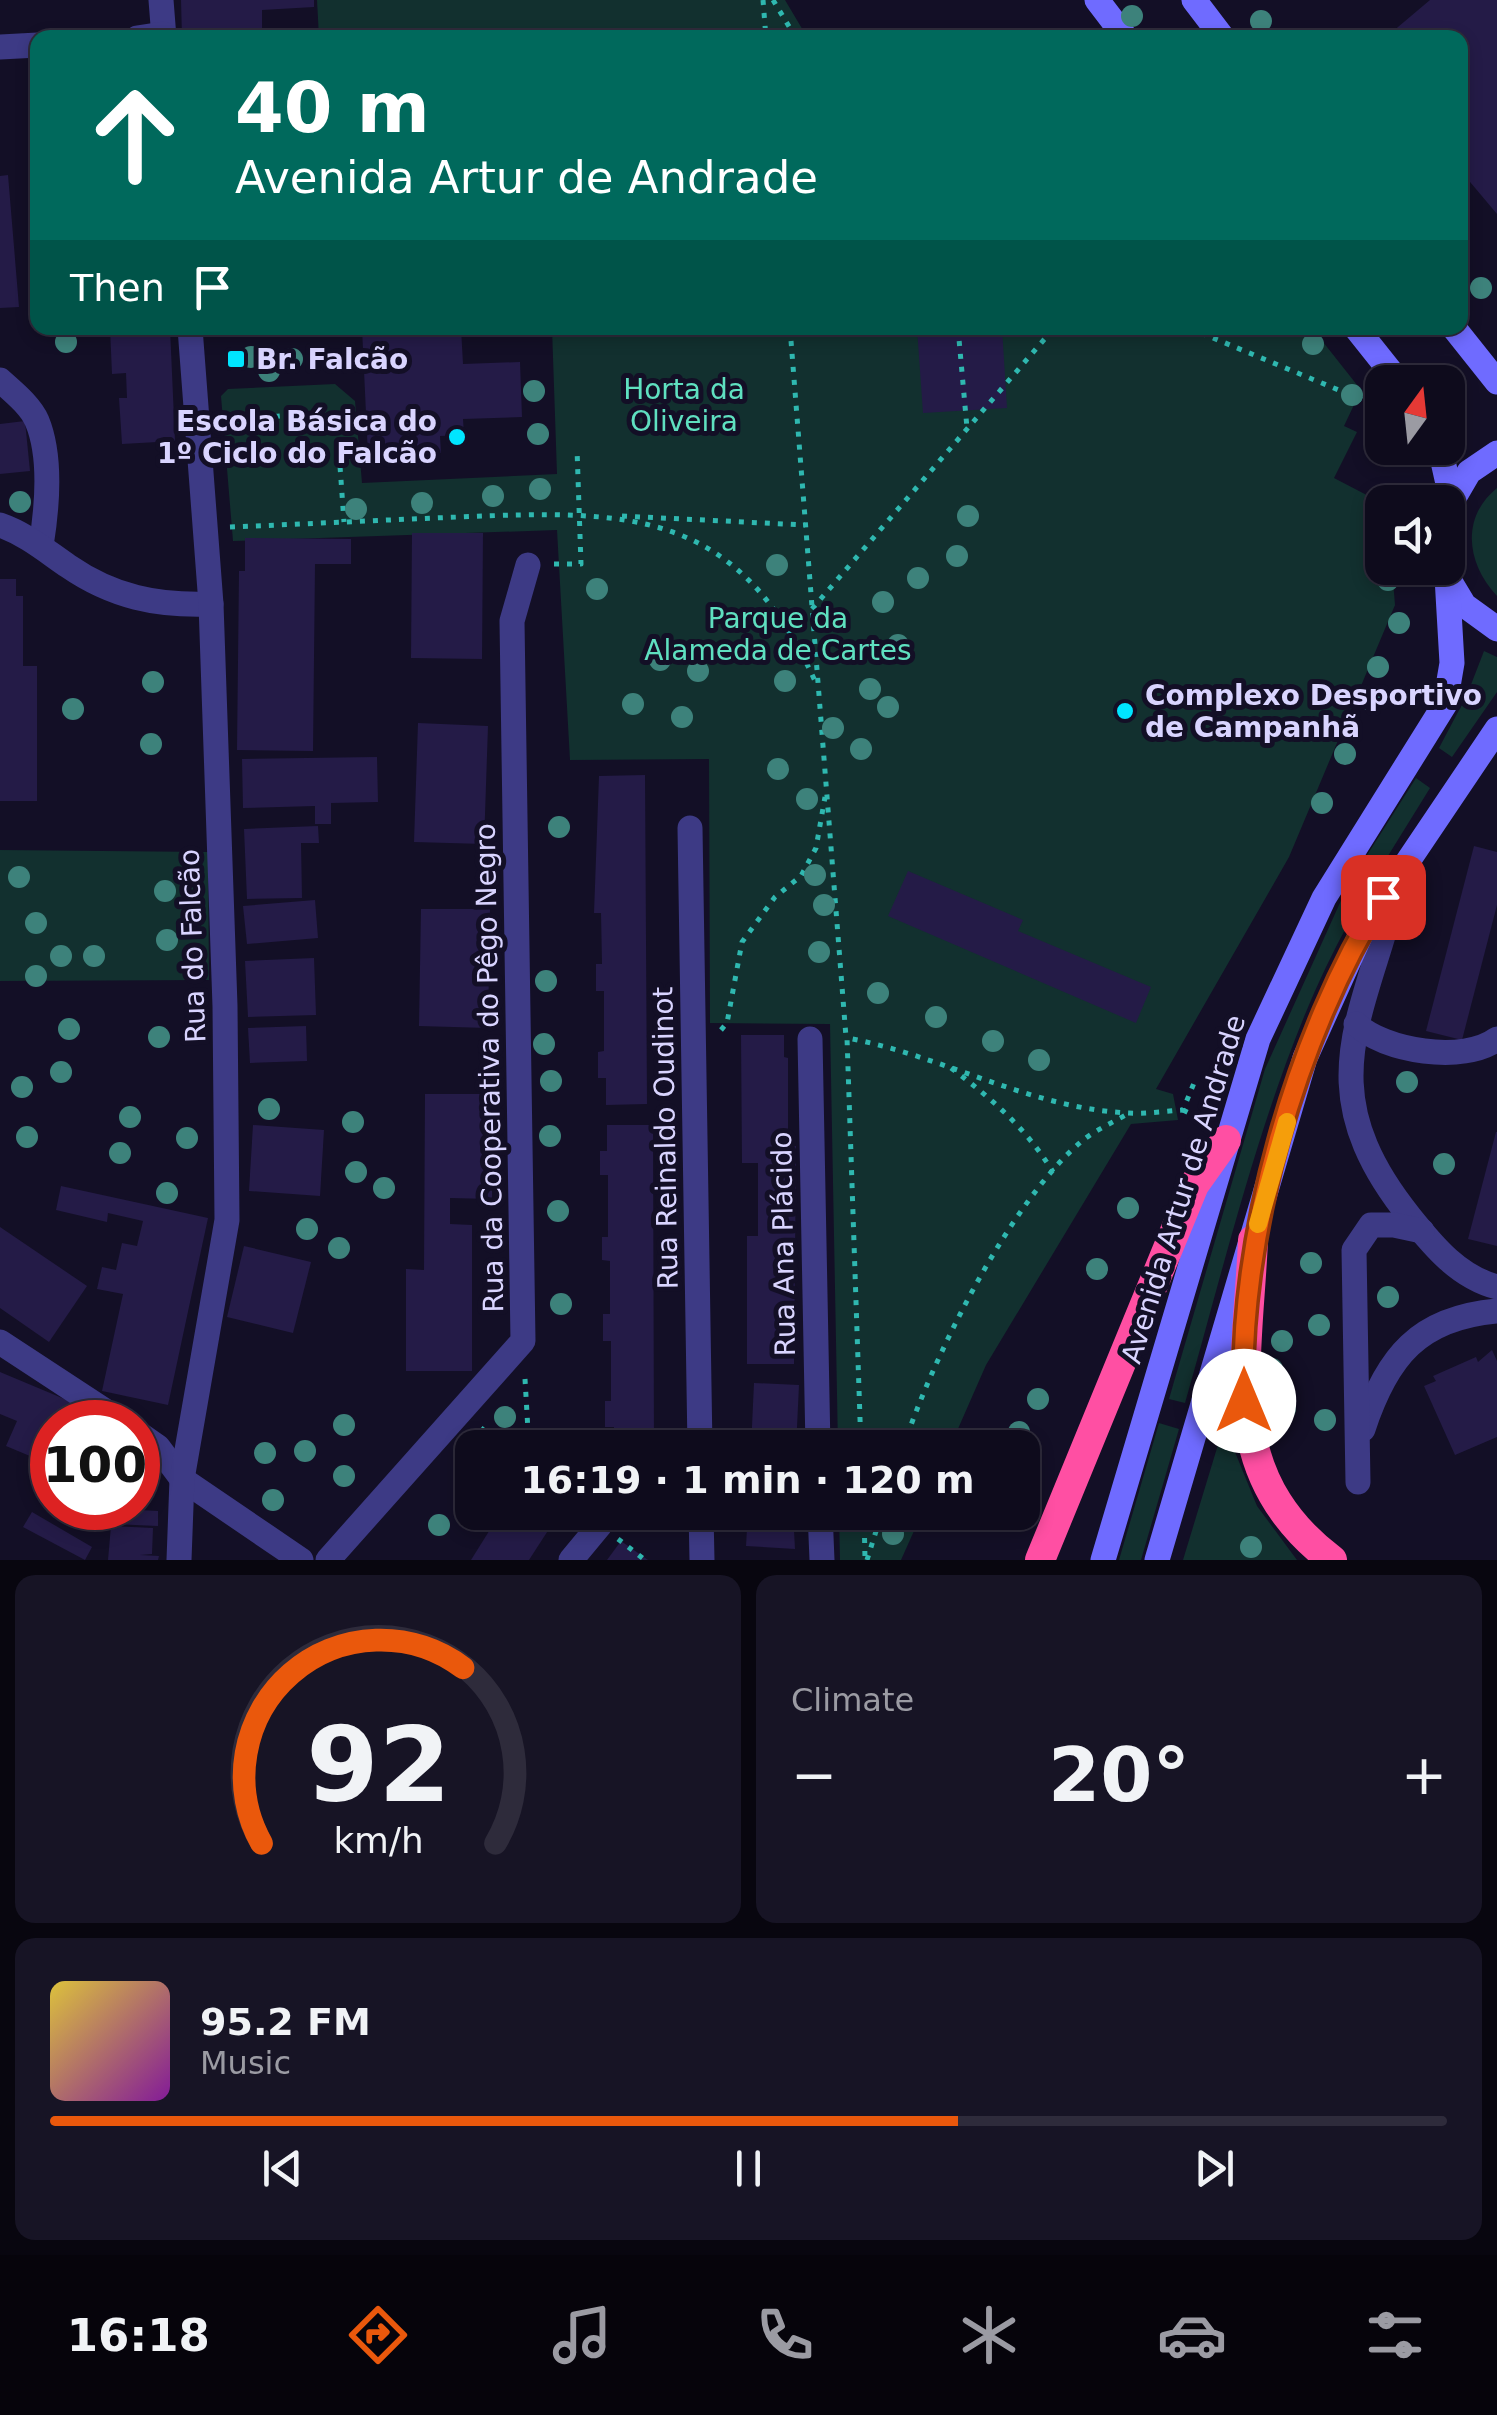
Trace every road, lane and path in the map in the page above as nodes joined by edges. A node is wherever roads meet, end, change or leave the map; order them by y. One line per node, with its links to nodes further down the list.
1 (161, 0): 6 (street)
2 (764, 0): 7 (path)
3 (773, 0): 8 (path)
4 (1097, 0): 9 (main road)
5 (1194, 0): 10 (main road)
6 (164, 30)
7 (766, 30)
8 (791, 30)
9 (1120, 30)
10 (1217, 30)
11 (30, 45): 12 (street)
12 (0, 47)
13 (191, 335): 24 (street, Rua do Falcão)
14 (791, 335): 31 (path)
15 (959, 335): 25 (path)
16 (1048, 335): 25 (path)
17 (1206, 335): 23 (path)
18 (1362, 335): 20 (main road)
19 (1460, 335): 22 (main road)
20 (1385, 365)
21 (0, 380): 33 (street)
22 (1497, 382)
23 (1365, 401)
24 (199, 423): 30 (path); 37 (street, Rua do Falcão)
25 (968, 428): 38 (path)
26 (578, 449): 29 (path)
27 (1497, 453): 28 (main road)
28 (1461, 485)
29 (580, 514): 31 (path); 34 (path)
30 (344, 522)
31 (805, 525): 38 (path)
32 (0, 526): 33 (street)
33 (41, 546): 37 (street)
34 (528, 565): 58 (street, Rua da Cooperativa do Pêgo Negro)
35 (1447, 585): 52 (main road, Avenida Artur de Andrade)
36 (1453, 585): 39 (main road)
37 (211, 604): 68 (street, Rua do Falcão)
38 (812, 609): 41 (path)
39 (1497, 629)
40 (1497, 729): 43 (main road)
41 (826, 789): 45 (path); 48 (path)
42 (690, 828): 48 (street, Rua Reinaldo Oudinot)
43 (1401, 869): 44 (street); 55 (main road)
44 (1356, 1024): 47 (street); 54 (street)
45 (846, 1038): 46 (path); 49 (path); 64 (path)
46 (810, 1039): 63 (street, Rua Ana Plácido)
47 (1497, 1039)
48 (694, 1058): 62 (street, Rua Reinaldo Oudinot)
49 (946, 1064): 51 (path); 53 (path)
50 (1196, 1078): 51 (path)
51 (1129, 1113): 53 (path)
52 (1226, 1140): 82 (highway); 83 (main road, Avenida Artur de Andrade)
53 (1053, 1172): 65 (path)
54 (1422, 1232): 56 (street); 66 (street)
55 (1253, 1240): 84 (main road); 85 (highway)
56 (1497, 1287)
57 (1497, 1311): 66 (street)
58 (523, 1340): 61 (path); 77 (street, Rua da Cooperativa do Pêgo Negro)
59 (5, 1350): 60 (street)
60 (86, 1400)
61 (527, 1430)
62 (700, 1430)
63 (818, 1430)
64 (860, 1430)
65 (910, 1430)
66 (1358, 1443): 69 (street)
67 (160, 1450): 68 (street)
68 (182, 1479): 75 (street, Rua do Falcão); 76 (street)
69 (1358, 1482)
70 (595, 1530): 78 (street)
71 (701, 1530): 79 (street)
72 (821, 1530): 80 (street)
73 (865, 1530): 81 (path)
74 (876, 1530): 81 (path)
75 (179, 1560)
76 (300, 1560)
77 (328, 1560)
78 (571, 1560)
79 (702, 1560)
80 (822, 1560)
81 (866, 1560)
82 (1040, 1560)
83 (1103, 1560)
84 (1157, 1560)
85 (1332, 1560)

